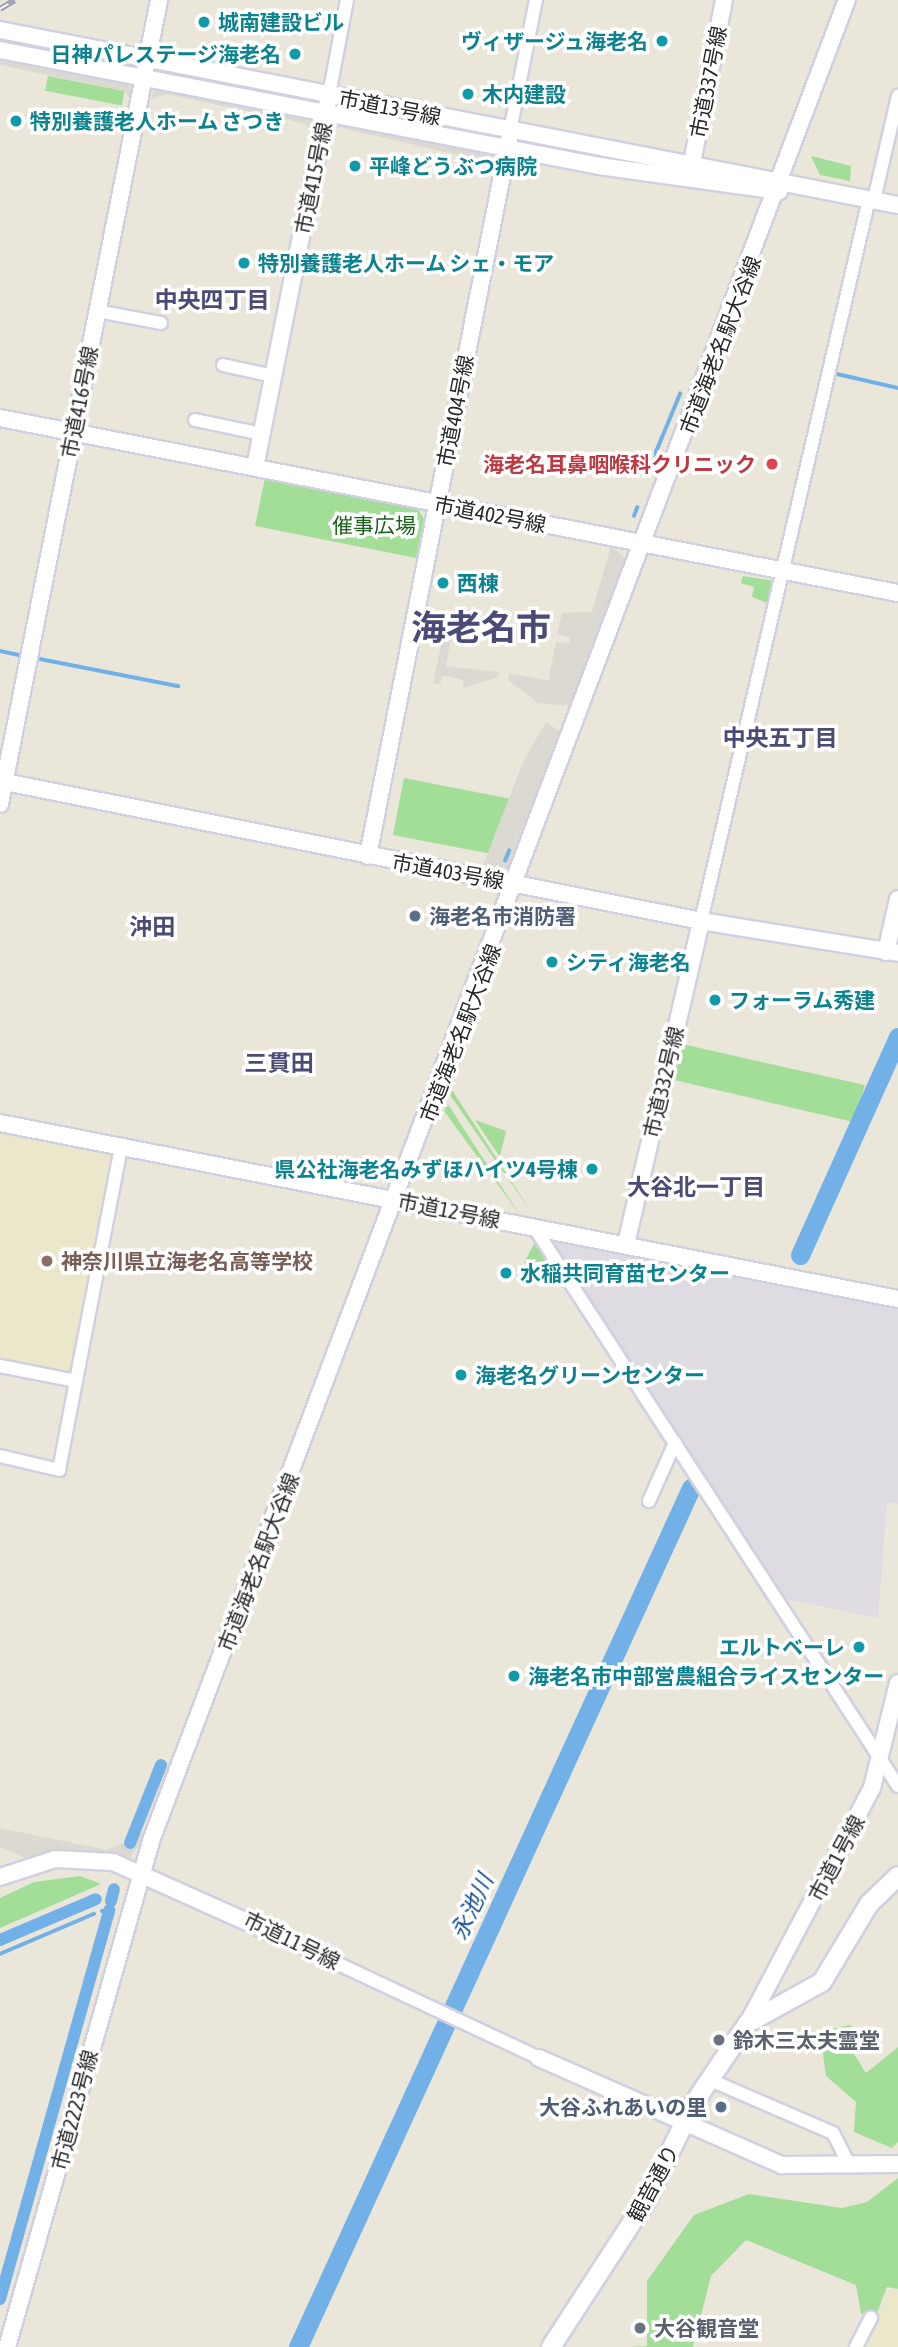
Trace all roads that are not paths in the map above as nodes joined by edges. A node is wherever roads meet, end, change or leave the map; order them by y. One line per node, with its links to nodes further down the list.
1 (159, 0): 9 (street, 市道416号線)
2 (347, 0): 11 (street)
3 (536, 0): 14 (street)
4 (724, 0): 16 (street, 市道337号線)
5 (847, 0): 17 (street, 市道海老名駅大谷線)
6 (859, 0): 17 (street, 市道海老名駅大谷線)
7 (0, 30): 9 (street, 市道13号線)
8 (0, 50): 10 (street, 市道13号線)
9 (146, 59): 10 (street, 市道416号線); 11 (street, 市道13号線)
10 (143, 78): 13 (street, 市道13号線); 20 (street, 市道416号線)
11 (329, 95): 13 (street, 市道415号線); 14 (street, 市道13号線)
12 (898, 96): 18 (street)
13 (326, 113): 15 (street, 市道13号線); 23 (street, 市道415号線)
14 (510, 131): 15 (street, 市道404号線); 16 (street, 市道13号線)
15 (507, 148): 17 (street, 市道13号線); 29 (street, 市道404号線)
16 (692, 163): 17 (street, 市道13号線)
17 (783, 184): 18 (street); 30 (street, 市道海老名駅大谷線)
18 (872, 199): 19 (street); 31 (street)
19 (898, 205)
20 (97, 311): 21 (street); 26 (street, 市道416号線)
21 (161, 323)
22 (223, 365): 23 (street)
23 (273, 376): 27 (street, 市道415号線)
24 (0, 418): 26 (street, 市道402号線)
25 (195, 420): 27 (street)
26 (73, 432): 28 (street, 市道402号線); 33 (street, 市道416号線)
27 (262, 434): 28 (street, 市道415号線)
28 (255, 467): 29 (street, 市道402号線)
29 (437, 503): 30 (street, 市道402号線); 35 (street, 市道404号線)
30 (644, 545): 31 (street, 市道402号線); 36 (street, 市道海老名駅大谷線)
31 (783, 572): 32 (street, 市道402号線); 38 (street)
32 (898, 593)
33 (2, 781): 34 (street, 市道416号線); 35 (street, 市道403号線)
34 (0, 804)
35 (368, 856): 36 (street, 市道403号線)
36 (517, 883): 38 (street, 市道403号線); 42 (street, 市道海老名駅大谷線)
37 (898, 899): 39 (street)
38 (701, 921): 39 (street, 市道403号線); 44 (street, 市道332号線)
39 (892, 953)
40 (0, 1123): 41 (street, 市道12号線)
41 (121, 1147): 42 (street, 市道12号線); 47 (street)
42 (396, 1200): 43 (street, 市道12号線); 54 (street, 市道海老名駅大谷線)
43 (534, 1227): 44 (street, 市道12号線); 48 (street)
44 (626, 1244): 45 (street, 市道12号線)
45 (898, 1299)
46 (0, 1366): 47 (street)
47 (76, 1381): 49 (street)
48 (675, 1443): 50 (street); 52 (street)
49 (0, 1456)
50 (649, 1501)
51 (898, 1683): 52 (street, 市道1号線)
52 (881, 1761): 53 (street); 59 (street, 市道1号線)
53 (898, 1786)
54 (140, 1873): 56 (street); 57 (street); 58 (street, 市道11号線); 66 (street, 市道2223号線)
55 (898, 1876): 59 (main road, 観音通り)
56 (0, 1877)
57 (0, 1884)
58 (281, 1937): 60 (street, 市道11号線)
59 (748, 2023): 61 (main road, 観音通り)
60 (539, 2058): 62 (street, 市道11号線)
61 (708, 2079): 62 (main road, 観音通り); 63 (street)
62 (686, 2119): 63 (street, 市道11号線); 67 (main road, 観音通り)
63 (848, 2162): 64 (street, 市道11号線)
64 (898, 2164)
65 (871, 2318): 68 (street)
66 (8, 2347)
67 (551, 2347)
68 (856, 2347)

